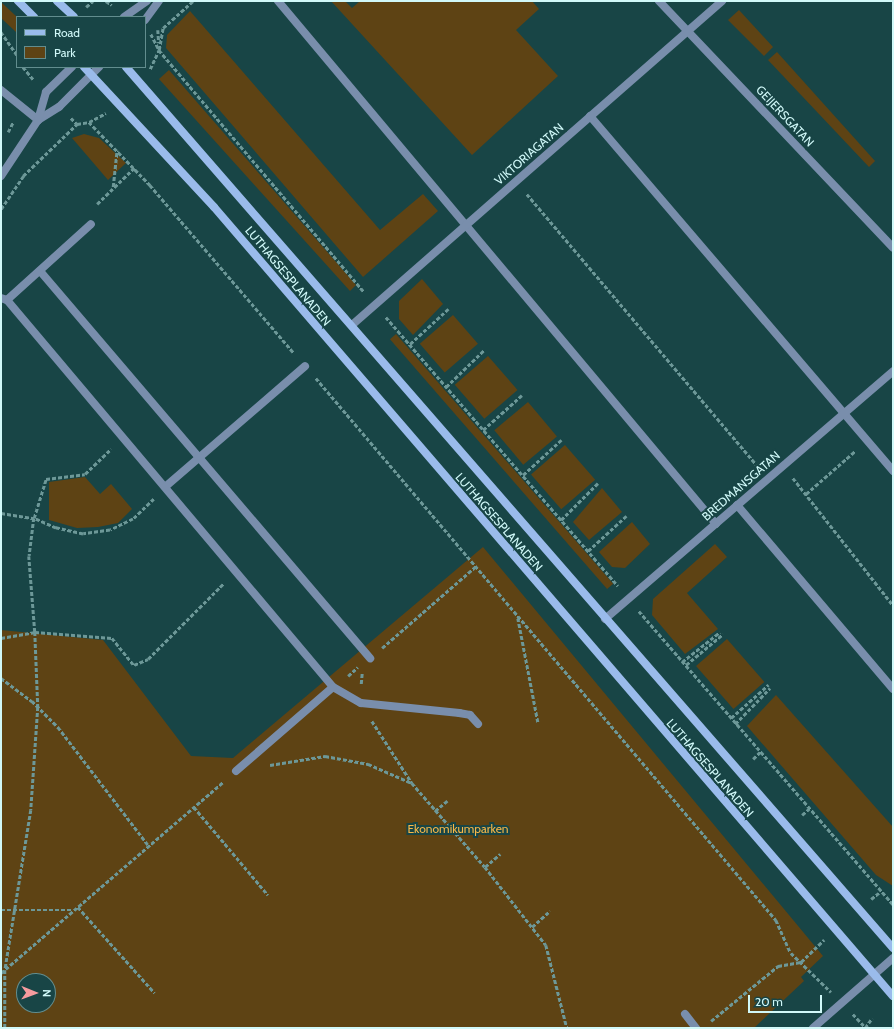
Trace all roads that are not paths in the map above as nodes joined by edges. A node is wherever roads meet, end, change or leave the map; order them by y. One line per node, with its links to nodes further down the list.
1 (18, 1): 8 (main road)
2 (56, 1): 9 (main road)
3 (147, 1): 10 (street)
4 (159, 1): 11 (street)
5 (278, 1): 23 (street)
6 (659, 1): 12 (street, GEIJERSGATAN)
7 (722, 1): 12 (street, VIKTORIAGATAN)
8 (33, 16)
9 (73, 16)
10 (125, 16)
11 (146, 19)
12 (688, 30): 19 (street, VIKTORIAGATAN); 24 (street, GEIJERSGATAN)
13 (71, 68): 20 (street)
14 (85, 68): 17 (main road, LUTHAGSESPLANADEN)
15 (98, 68): 17 (street)
16 (127, 68): 27 (main road, LUTHAGSESPLANADEN)
17 (91, 75): 20 (street); 44 (main road, LUTHAGSESPLANADEN)
18 (1, 90): 20 (street)
19 (590, 116): 23 (street, VIKTORIAGATAN); 30 (street)
20 (38, 120): 21 (street)
21 (1, 176)
22 (91, 224): 25 (street)
23 (466, 224): 27 (street, VIKTORIAGATAN); 35 (street)
24 (893, 248)
25 (40, 271): 26 (street); 31 (street)
26 (4, 299): 33 (street)
27 (352, 325): 36 (main road, LUTHAGSESPLANADEN)
28 (306, 366): 31 (street)
29 (893, 371): 30 (street, BREDMANSGATAN)
30 (844, 414): 32 (street); 34 (street, BREDMANSGATAN)
31 (199, 458): 33 (street); 37 (street)
32 (893, 471)
33 (165, 487): 38 (street)
34 (737, 505): 35 (street, BREDMANSGATAN); 39 (street)
35 (716, 524): 36 (street, BREDMANSGATAN)
36 (605, 619): 42 (main road, LUTHAGSESPLANADEN)
37 (370, 658)
38 (333, 687): 40 (street); 41 (street)
39 (893, 689)
40 (478, 724)
41 (236, 771)
42 (893, 948)
43 (893, 958): 44 (street)
44 (871, 974): 45 (main road, LUTHAGSESPLANADEN); 48 (street)
45 (893, 996)
46 (685, 1014): 47 (street)
47 (696, 1028)
48 (813, 1028)

